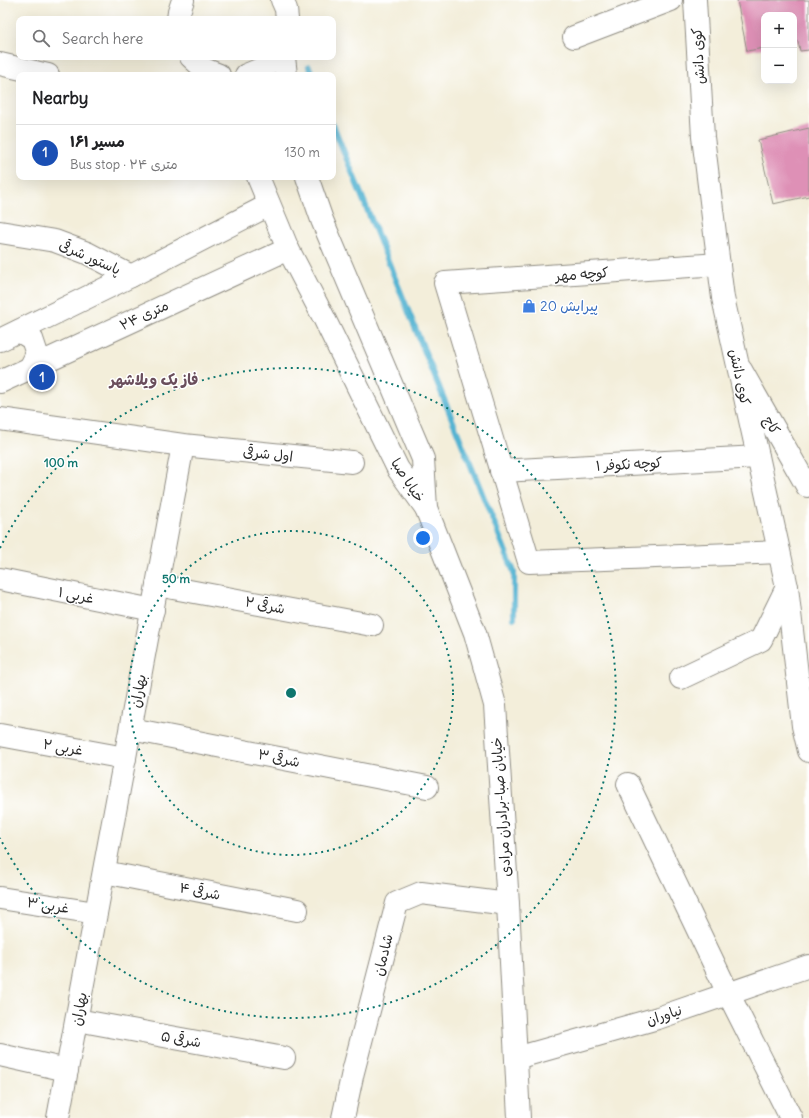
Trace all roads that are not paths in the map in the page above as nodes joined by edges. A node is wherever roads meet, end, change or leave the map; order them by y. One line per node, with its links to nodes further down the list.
1 (283, 0): 4 (street)
2 (671, 0): 5 (street)
3 (696, 0): 19 (street, کوی دانش)
4 (287, 16)
5 (574, 37)
6 (194, 60): 11 (street)
7 (271, 60): 12 (street)
8 (284, 60): 13 (street)
9 (0, 64): 10 (street)
10 (35, 72)
11 (212, 72)
12 (253, 72)
13 (286, 72)
14 (259, 180): 16 (street, خیابا صبا)
15 (308, 180): 31 (street, خیابا صبا)
16 (269, 205): 18 (street, خیابا صبا); 20 (street)
17 (0, 232): 20 (street, پاستور شرقی)
18 (288, 249): 23 (street, ۲۴ متری); 31 (street, خیابا صبا)
19 (719, 264): 22 (street, کوی دانش); 29 (street, کوچه مهر)
20 (131, 276): 21 (street)
21 (9, 335): 23 (street)
22 (737, 364): 27 (street, کوی دانش); 30 (street, کاج)
23 (30, 368): 24 (street, ۲۴ متری)
24 (0, 382)
25 (0, 419): 26 (street)
26 (183, 445): 28 (street, اول شرقی); 34 (street, بهاران)
27 (758, 457): 29 (street, کوچه نکوفر ۱); 32 (street, کوی دانش)
28 (352, 462)
29 (501, 471): 32 (street)
30 (807, 486)
31 (426, 508): 47 (street, خیابان صبا-برادران مرادی)
32 (779, 552): 35 (street, کوی دانش)
33 (0, 579): 36 (street, ۱ غربی)
34 (157, 585): 36 (street, بهاران); 37 (street, ۲ شرقی)
35 (787, 587): 38 (street); 41 (street, کوی دانش)
36 (153, 610): 39 (street, بهاران)
37 (372, 625)
38 (681, 678)
39 (131, 729): 42 (street, بهاران); 44 (street, ۳ شرقی)
40 (0, 735): 42 (street, ۲ غربی)
41 (809, 750)
42 (125, 758): 45 (street, بهاران)
43 (628, 784): 51 (street)
44 (427, 787)
45 (104, 872): 48 (street, ۴ شرقی); 49 (street, بهاران)
46 (0, 898): 49 (street, ۳ غربی)
47 (508, 904): 55 (street, خیابان صبا-برادران مرادی); 58 (street, شادمان)
48 (297, 910)
49 (96, 913): 52 (street, بهاران)
50 (809, 966): 51 (street, نیاوران)
51 (728, 993): 55 (street, نیاوران); 60 (street)
52 (77, 1020): 54 (street, ۵ شرقی); 56 (street, بهاران)
53 (0, 1055): 56 (street)
54 (284, 1058)
55 (516, 1058): 59 (street, خیابان صبا-برادران مرادی)
56 (67, 1070): 57 (street, بهاران)
57 (58, 1118)
58 (343, 1118)
59 (519, 1118)
60 (791, 1118)

